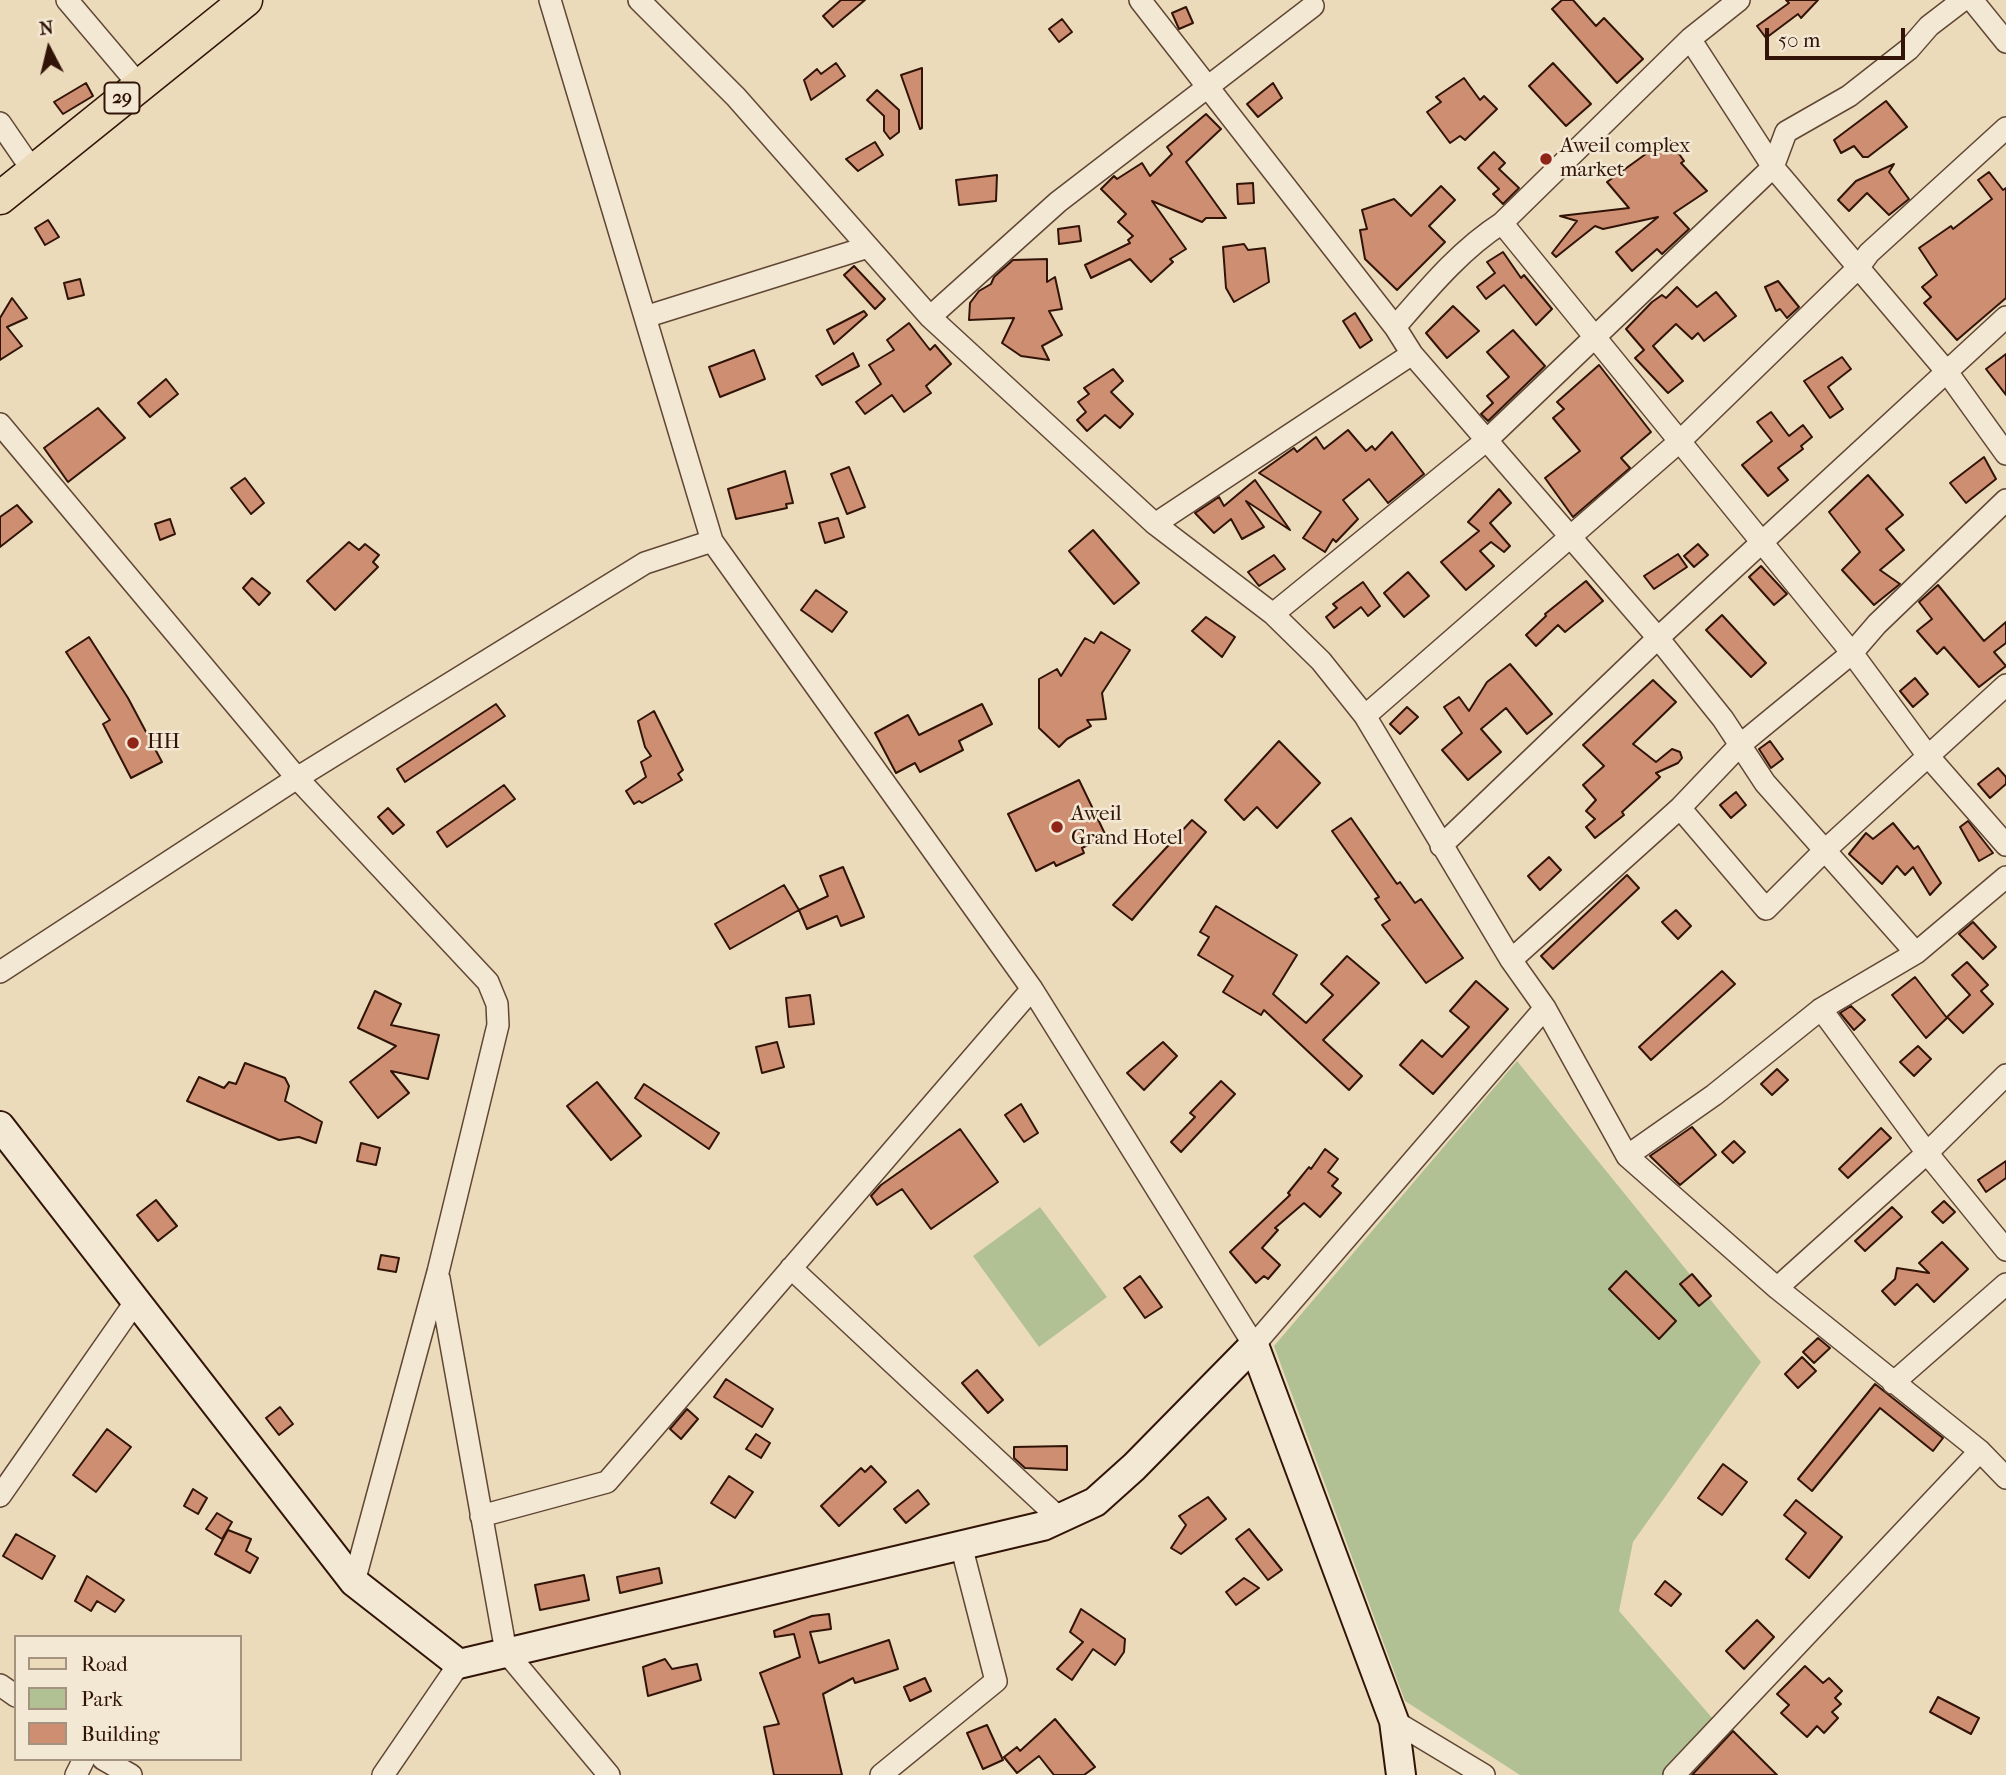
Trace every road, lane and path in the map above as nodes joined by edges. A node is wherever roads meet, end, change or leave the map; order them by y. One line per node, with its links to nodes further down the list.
1 (67, 0): 12 (street)
2 (246, 0): 12 (main road, 29)
3 (550, 0): 22 (street)
4 (639, 0): 20 (street)
5 (1140, 0): 13 (street)
6 (1739, 0): 10 (street)
7 (1963, 0): 16 (street)
8 (1972, 0): 11 (street)
9 (1313, 6): 13 (street)
10 (1690, 39): 16 (street); 19 (street)
11 (2006, 43)
12 (139, 85): 17 (main road, 29)
13 (1208, 88): 23 (street); 25 (street)
14 (0, 123): 17 (street)
15 (2006, 128): 21 (street)
16 (1773, 167): 21 (street); 26 (street)
17 (33, 171): 18 (main road, 29)
18 (0, 198)
19 (1502, 223): 25 (street); 26 (street)
20 (869, 247): 22 (street); 23 (street)
21 (1858, 268): 28 (street); 31 (street)
22 (645, 317): 36 (street)
23 (930, 317): 34 (street)
24 (2006, 317): 28 (street)
25 (1395, 327): 27 (street)
26 (1596, 338): 30 (street); 31 (street)
27 (1412, 354): 30 (street); 34 (street)
28 (1947, 372): 32 (street); 37 (street)
29 (0, 424): 45 (street)
30 (1488, 439): 35 (street); 38 (street)
31 (1680, 441): 35 (street); 37 (street)
32 (2006, 454)
33 (2006, 500): 40 (street)
34 (1155, 524): 38 (street)
35 (1569, 537): 39 (street); 42 (street)
36 (712, 541): 45 (street); 54 (street)
37 (1763, 543): 39 (street); 40 (street)
38 (1273, 614): 42 (street)
39 (1658, 639): 43 (street); 48 (street)
40 (1852, 653): 43 (street); 44 (street)
41 (2006, 685): 44 (street)
42 (1365, 716): 48 (street)
43 (1740, 746): 46 (street); 49 (street)
44 (1928, 756): 47 (street); 49 (street)
45 (297, 778): 53 (street); 63 (street)
46 (1680, 808): 49 (street); 52 (street)
47 (2006, 845)
48 (1441, 846): 52 (street)
49 (1823, 852): 51 (street)
50 (2006, 877): 51 (street)
51 (1916, 953): 56 (street)
52 (1511, 960): 55 (street)
53 (0, 972)
54 (1032, 989): 62 (street); 67 (street)
55 (1545, 1008): 60 (street); 67 (street)
56 (1821, 1009): 59 (street); 60 (street)
57 (2006, 1075): 59 (street)
58 (0, 1126): 66 (street)
59 (1927, 1153): 61 (street); 65 (street)
60 (1626, 1156): 65 (street)
61 (2006, 1250)
62 (791, 1268): 72 (street); 73 (street)
63 (438, 1272): 72 (street); 75 (street)
64 (2006, 1284): 68 (street)
65 (1777, 1288): 68 (street)
66 (136, 1301): 71 (street); 75 (street)
67 (1254, 1345): 73 (street); 78 (street)
68 (1893, 1383): 69 (street)
69 (1980, 1451): 70 (street); 86 (street)
70 (2006, 1478)
71 (0, 1496)
72 (481, 1516): 76 (street)
73 (1059, 1518): 74 (street)
74 (961, 1545): 76 (street); 83 (street)
75 (354, 1582): 77 (street)
76 (506, 1652): 77 (street); 82 (street)
77 (459, 1664): 81 (street)
78 (1394, 1721): 84 (street); 85 (street)
79 (106, 1761): 80 (street)
80 (131, 1775)
81 (383, 1775)
82 (609, 1775)
83 (881, 1775)
84 (1401, 1775)
85 (1484, 1775)
86 (1674, 1775)

